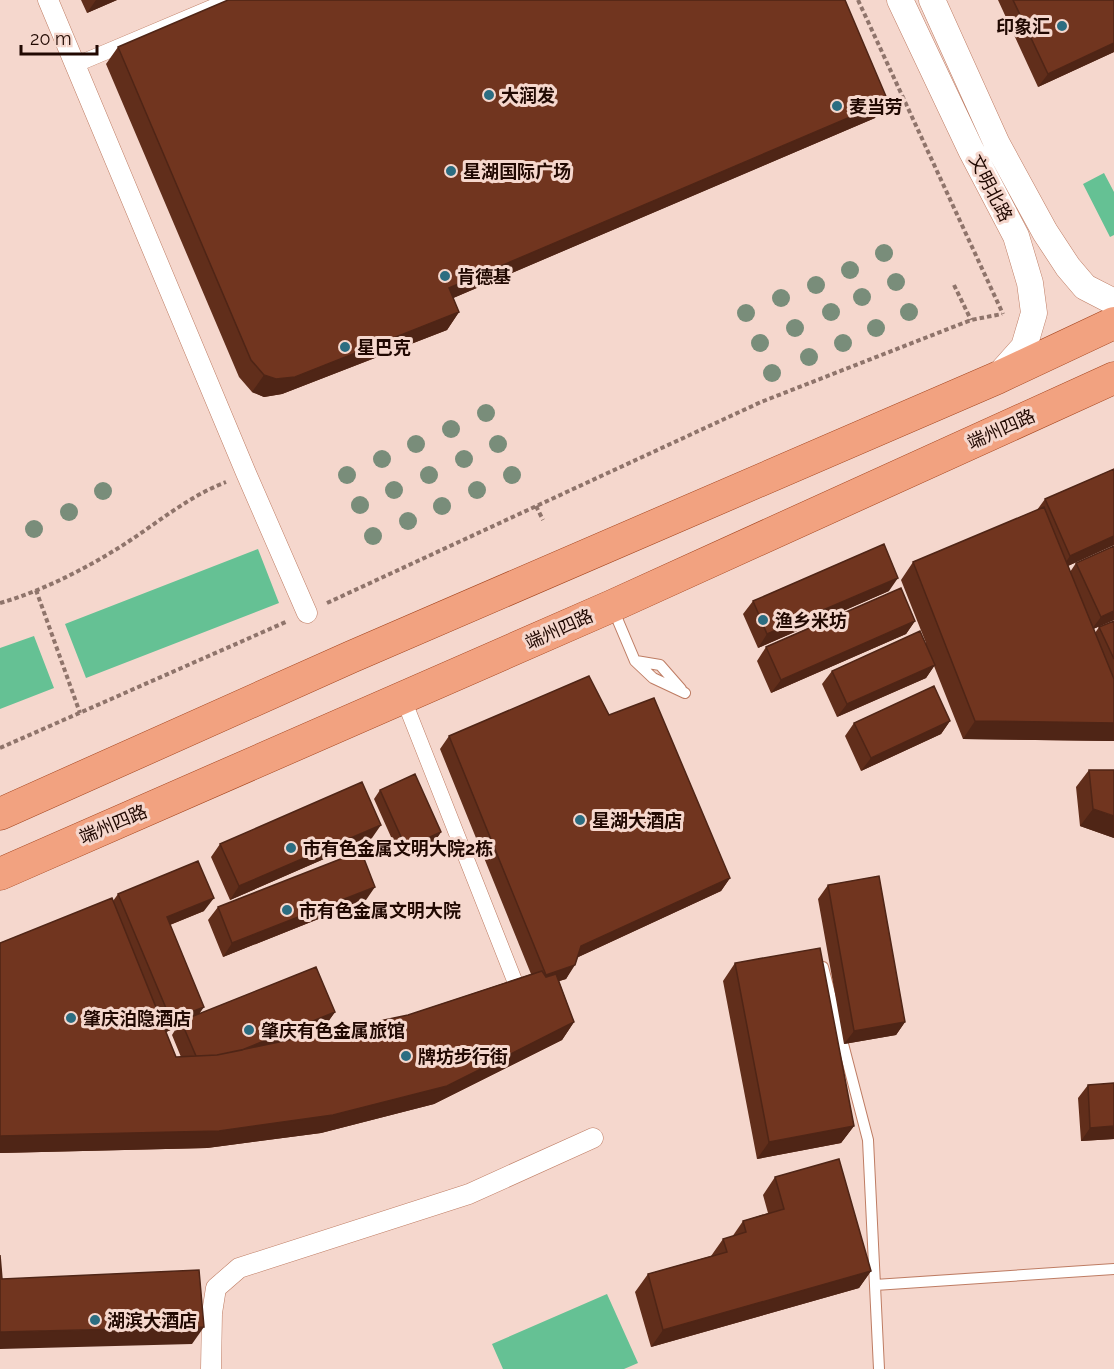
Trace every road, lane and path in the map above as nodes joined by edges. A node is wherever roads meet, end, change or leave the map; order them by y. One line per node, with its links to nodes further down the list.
1 (48, 0): 6 (street)
2 (228, 0): 6 (street)
3 (858, 0): 10 (path)
4 (900, 0): 9 (street, 文明北路)
5 (932, 0): 8 (street, 文明北路)
6 (75, 65): 15 (street)
7 (954, 285): 11 (path)
8 (1114, 302)
9 (1034, 313): 10 (path); 13 (street, 文明北路)
10 (1002, 314): 11 (path)
11 (971, 320): 16 (path)
12 (1114, 323): 13 (main road)
13 (997, 378): 26 (main road)
14 (1114, 378): 20 (main road, 端州四路)
15 (246, 473): 18 (path); 21 (street)
16 (536, 506): 17 (path); 21 (path)
17 (543, 520)
18 (36, 590): 19 (path); 24 (path)
19 (0, 603)
20 (612, 606): 22 (lane); 23 (main road, 端州四路)
21 (307, 613): 24 (path)
22 (635, 661)
23 (403, 698): 27 (main road, 端州四路); 29 (street)
24 (80, 713): 25 (path)
25 (0, 748)
26 (0, 814)
27 (0, 874)
28 (823, 967): 32 (lane)
29 (514, 1009)
30 (594, 1138): 33 (street)
31 (1114, 1269): 32 (lane)
32 (875, 1285): 34 (lane)
33 (211, 1369)
34 (879, 1369)

